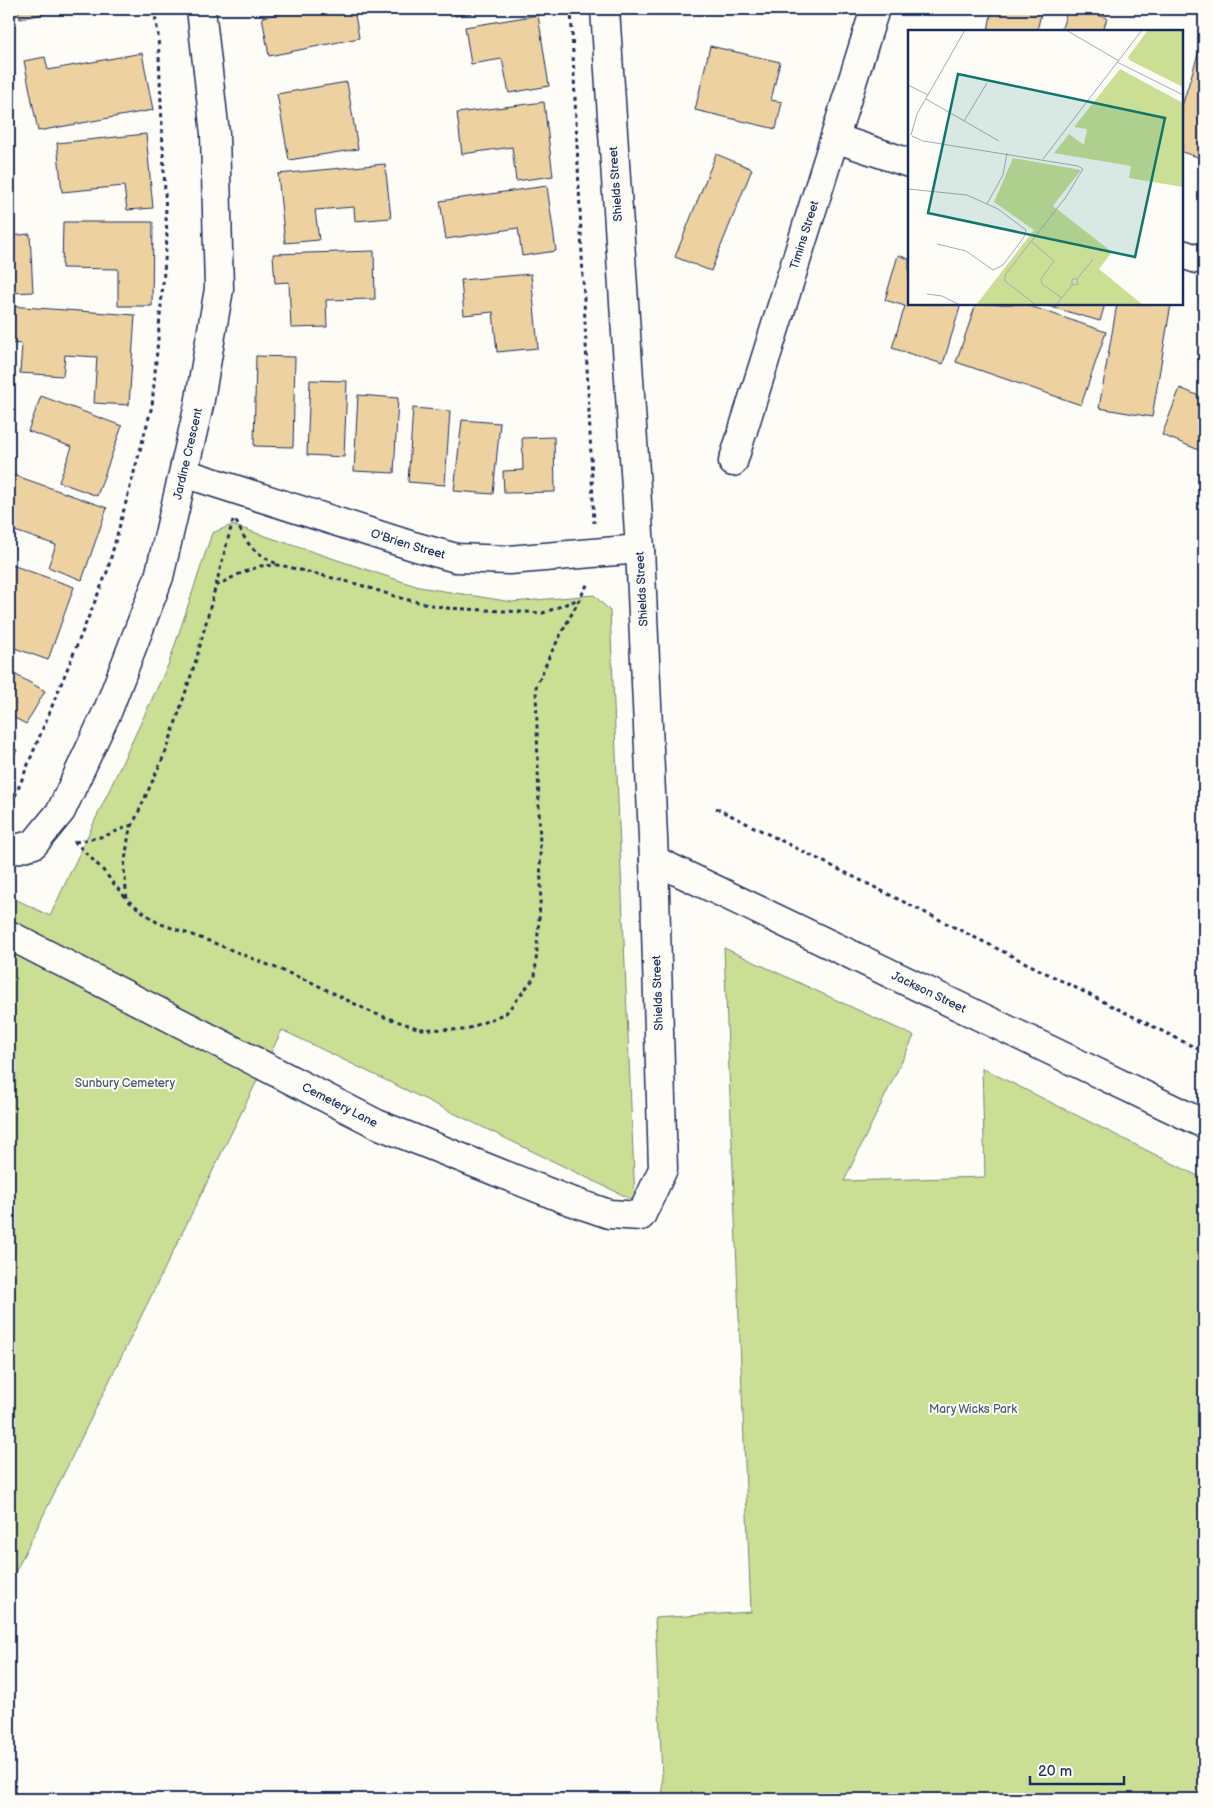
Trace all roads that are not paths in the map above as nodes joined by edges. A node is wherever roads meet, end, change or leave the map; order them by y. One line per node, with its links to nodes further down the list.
1 (201, 9): 7 (street, Jardine Crescent)
2 (605, 9): 8 (street, Shields Street)
3 (875, 9): 4 (street, Timins Street)
4 (834, 138): 5 (street); 6 (street, Timins Street)
5 (908, 163)
6 (733, 462)
7 (184, 473): 8 (street, O'Brien Street); 9 (street, Jardine Crescent)
8 (640, 549): 10 (street, Shields Street)
9 (9, 851)
10 (654, 860): 12 (street, Jackson Street); 13 (street, Shields Street)
11 (9, 935): 13 (street, Cemetery Lane)
12 (1204, 1124)
13 (663, 1169)

